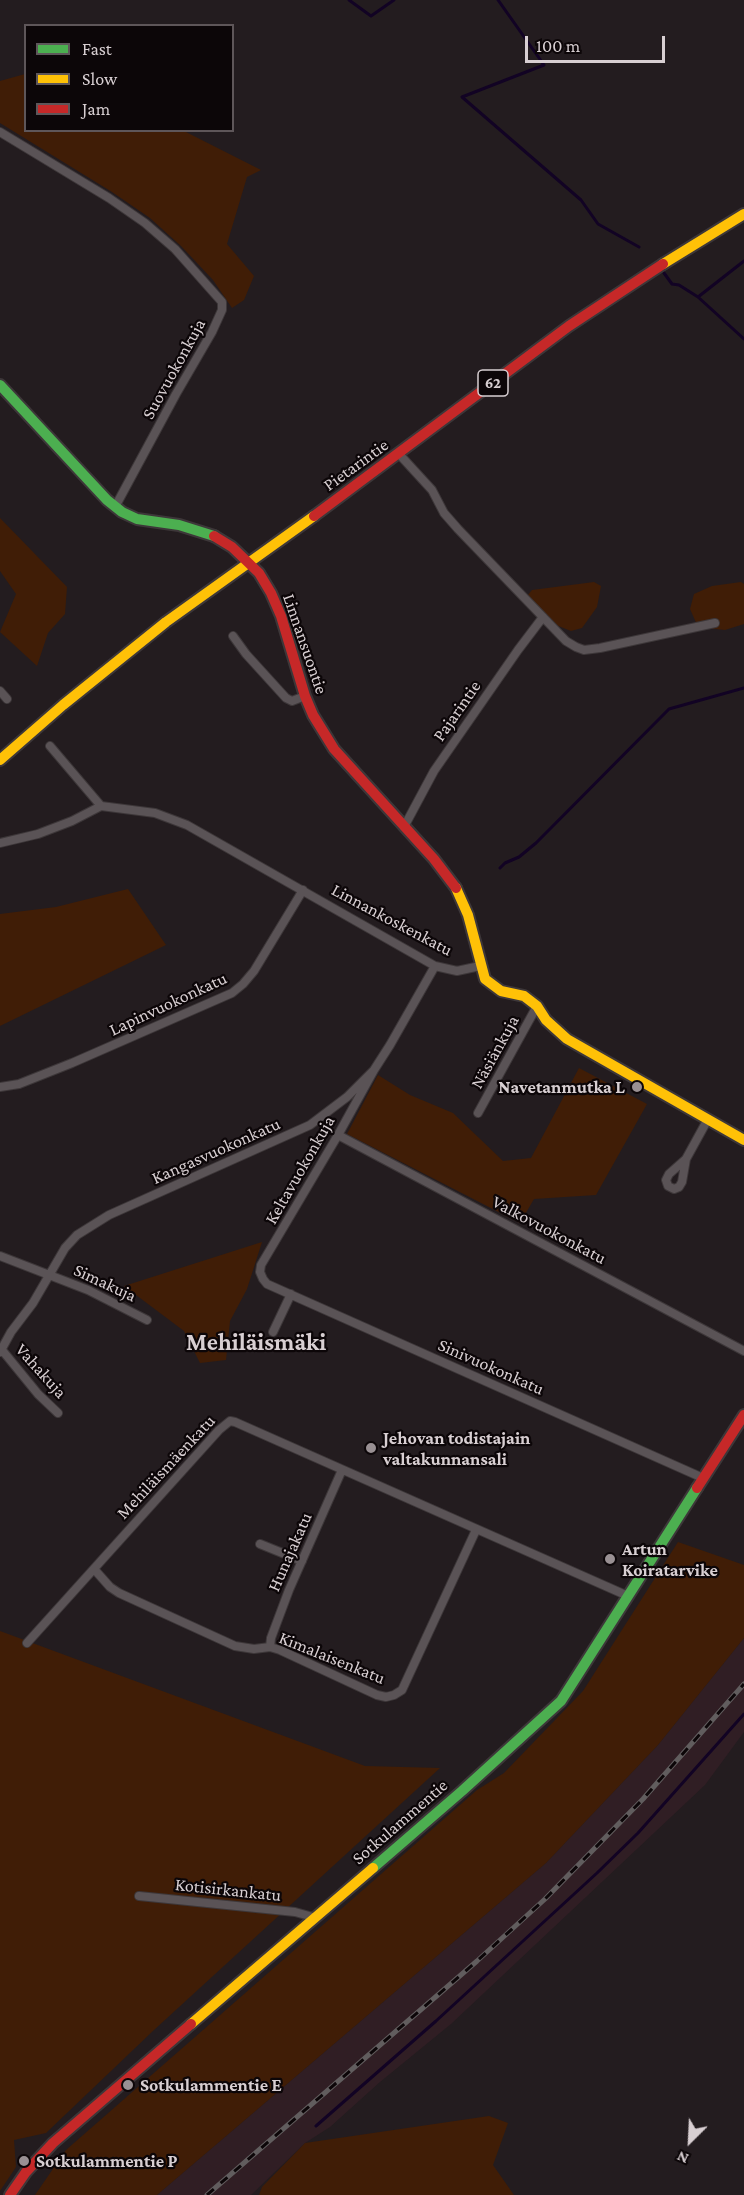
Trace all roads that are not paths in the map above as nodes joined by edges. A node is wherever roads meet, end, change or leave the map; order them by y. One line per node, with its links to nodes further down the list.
1 (0, 132): 5 (street, Suovuokonkuja)
2 (744, 214): 4 (street, Pietarintie / 62)
3 (0, 385): 5 (street, Linnansuontie)
4 (399, 454): 6 (street, Pietarintie / 62); 7 (street)
5 (116, 507): 6 (street, Linnansuontie)
6 (249, 562): 11 (street, Linnansuontie); 14 (street, Pietarintie / 62)
7 (543, 617): 8 (street); 16 (street, Pajarintie)
8 (715, 623)
9 (233, 636): 11 (street)
10 (0, 691): 12 (street)
11 (305, 696): 16 (street, Linnansuontie)
12 (7, 699)
13 (50, 746): 15 (street)
14 (0, 760)
15 (101, 806): 17 (street); 18 (street, Linnankoskenkatu)
16 (404, 827): 20 (street, Linnansuontie)
17 (0, 843)
18 (303, 890): 19 (street, Linnankoskenkatu); 23 (street, Lapinvuokonkatu)
19 (435, 966): 20 (street, Linnankoskenkatu); 22 (street, Kangasvuokonkatu)
20 (480, 966): 21 (street)
21 (537, 1006): 24 (street, Näsiänkuja); 25 (street)
22 (374, 1070): 26 (street, Keltavuokonkuja); 30 (street, Kangasvuokonkatu)
23 (0, 1087)
24 (478, 1113)
25 (708, 1119): 27 (street); 28 (street)
26 (338, 1135): 31 (street, Keltavuokonkuja); 36 (street, Valkovuokonkatu)
27 (744, 1140)
28 (686, 1159)
29 (0, 1256): 30 (street)
30 (50, 1274): 33 (street, Simakuja); 35 (street, Kangasvuokonkatu)
31 (267, 1284): 32 (street, Sinivuokonkatu)
32 (291, 1294): 34 (street); 40 (street, Sinivuokonkatu)
33 (147, 1320)
34 (273, 1332)
35 (1, 1351): 37 (street, Vahakuja)
36 (744, 1351)
37 (58, 1413)
38 (744, 1415): 40 (street, Sotkulammentie)
39 (342, 1470): 41 (street, Mehiläismäenkatu); 43 (street, Hunajakatu); 44 (street, Mehiläismäenkatu)
40 (703, 1478): 45 (street, Sotkulammentie)
41 (476, 1530): 45 (street, Mehiläismäenkatu); 47 (street, Kimalaisenkatu)
42 (260, 1544): 43 (street)
43 (302, 1560): 47 (street, Hunajakatu)
44 (94, 1569): 46 (street, Mehiläismäenkatu); 47 (street, Kimalaisenkatu)
45 (628, 1596): 49 (street, Sotkulammentie)
46 (27, 1643)
47 (270, 1647)
48 (139, 1896): 49 (street, Kotisirkankatu)
49 (314, 1917): 50 (street, Sotkulammentie)
50 (10, 2195)

